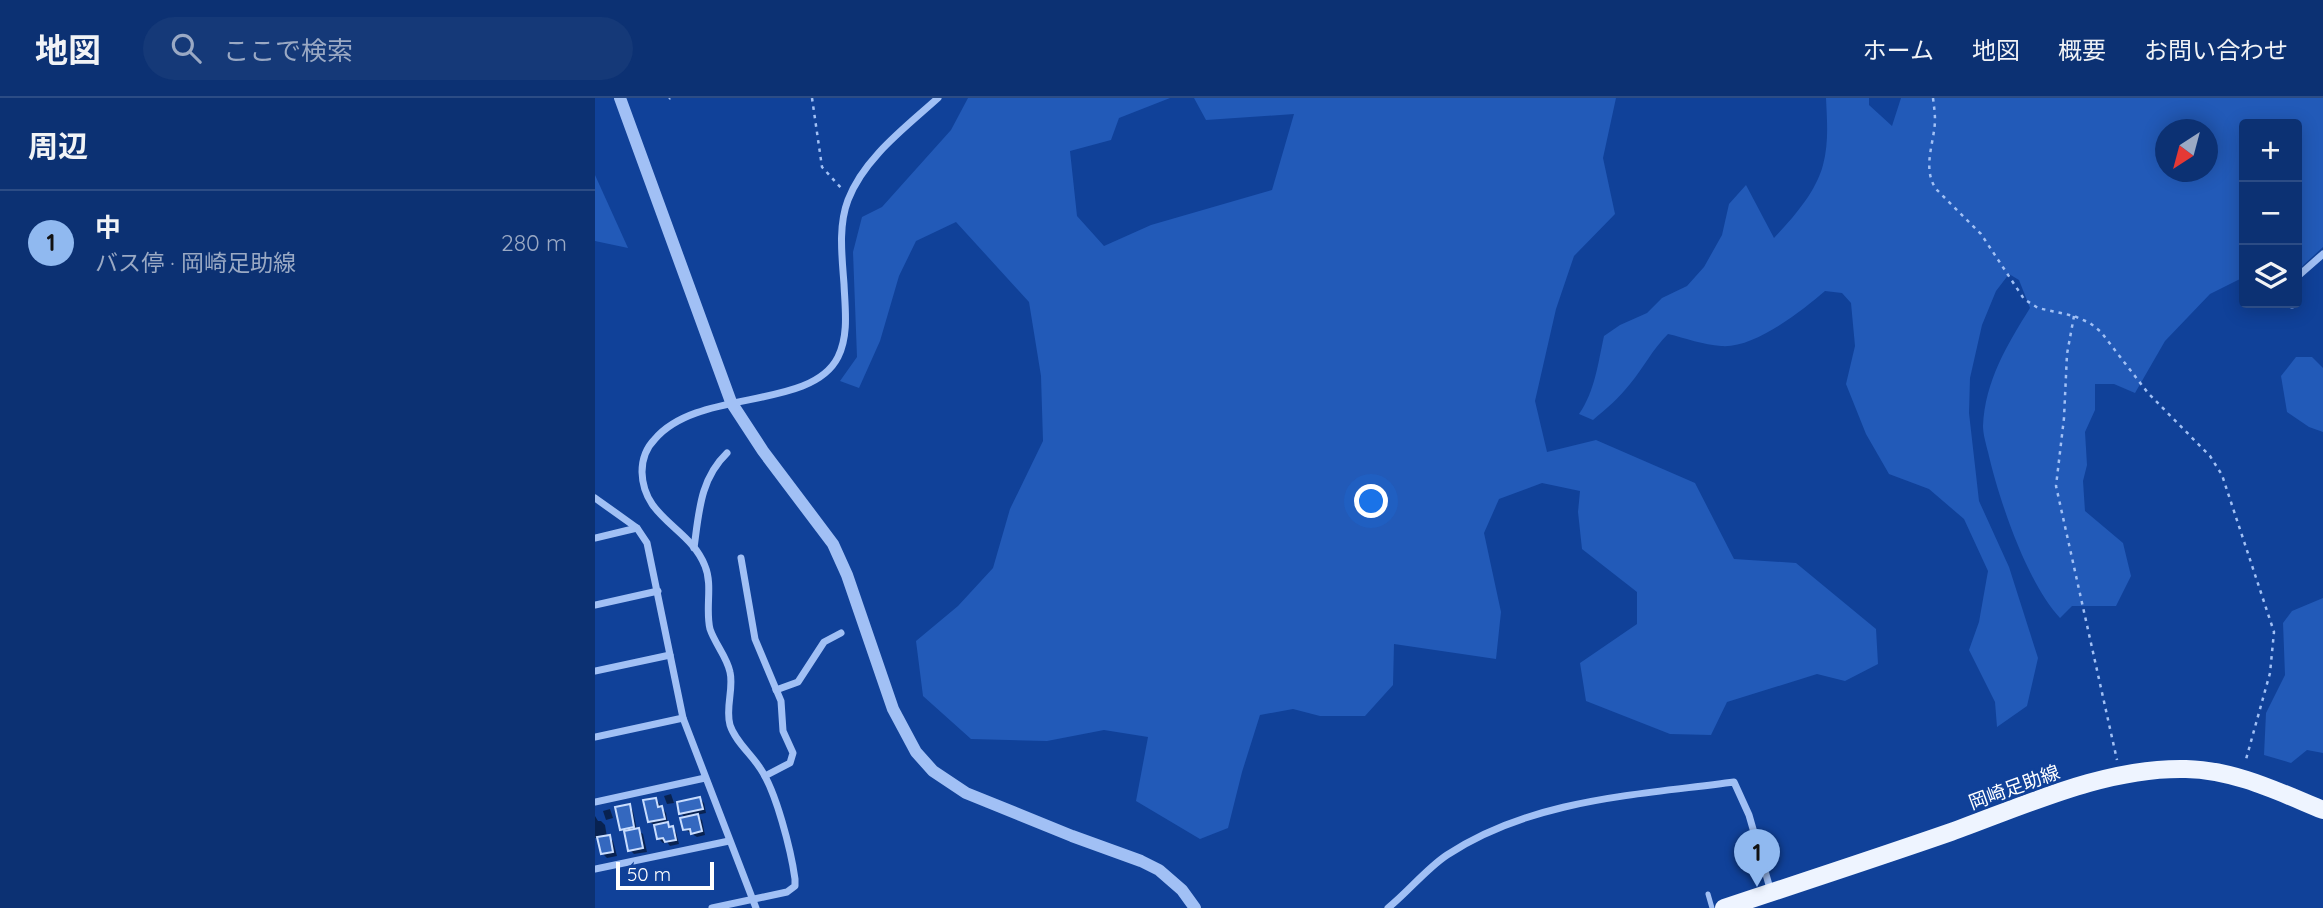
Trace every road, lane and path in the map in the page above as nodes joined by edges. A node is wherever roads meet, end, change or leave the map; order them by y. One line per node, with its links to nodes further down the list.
1 (620, 98): 9 (street)
2 (812, 98): 5 (path)
3 (938, 98): 5 (street)
4 (1933, 98): 8 (path)
5 (851, 194): 9 (street)
6 (2323, 254): 7 (street)
7 (2302, 273)
8 (2074, 316): 25 (path); 26 (path)
9 (731, 402): 14 (street); 37 (street)
10 (727, 453): 14 (street)
11 (595, 498): 12 (street)
12 (637, 528): 13 (street); 16 (street)
13 (595, 538)
14 (694, 548): 24 (street)
15 (741, 558): 21 (street)
16 (658, 591): 17 (street); 19 (street)
17 (595, 605)
18 (841, 633): 21 (street)
19 (670, 655): 20 (street); 22 (street)
20 (595, 671)
21 (776, 690): 24 (street)
22 (683, 718): 23 (street); 27 (street)
23 (595, 737)
24 (765, 776): 34 (street)
25 (2120, 776): 26 (main road, 岡崎足助線); 32 (main road, 岡崎足助線)
26 (2241, 777): 29 (main road, 岡崎足助線)
27 (705, 778): 28 (street); 30 (street)
28 (595, 802)
29 (2323, 810)
30 (729, 841): 31 (street); 34 (street)
31 (595, 869)
32 (1771, 892): 38 (street); 40 (main road, 岡崎足助線)
33 (1709, 894): 39 (lane)
34 (754, 899): 35 (street); 36 (street)
35 (712, 908)
36 (756, 908)
37 (1195, 908)
38 (1388, 908)
39 (1712, 908)
40 (1724, 908)

